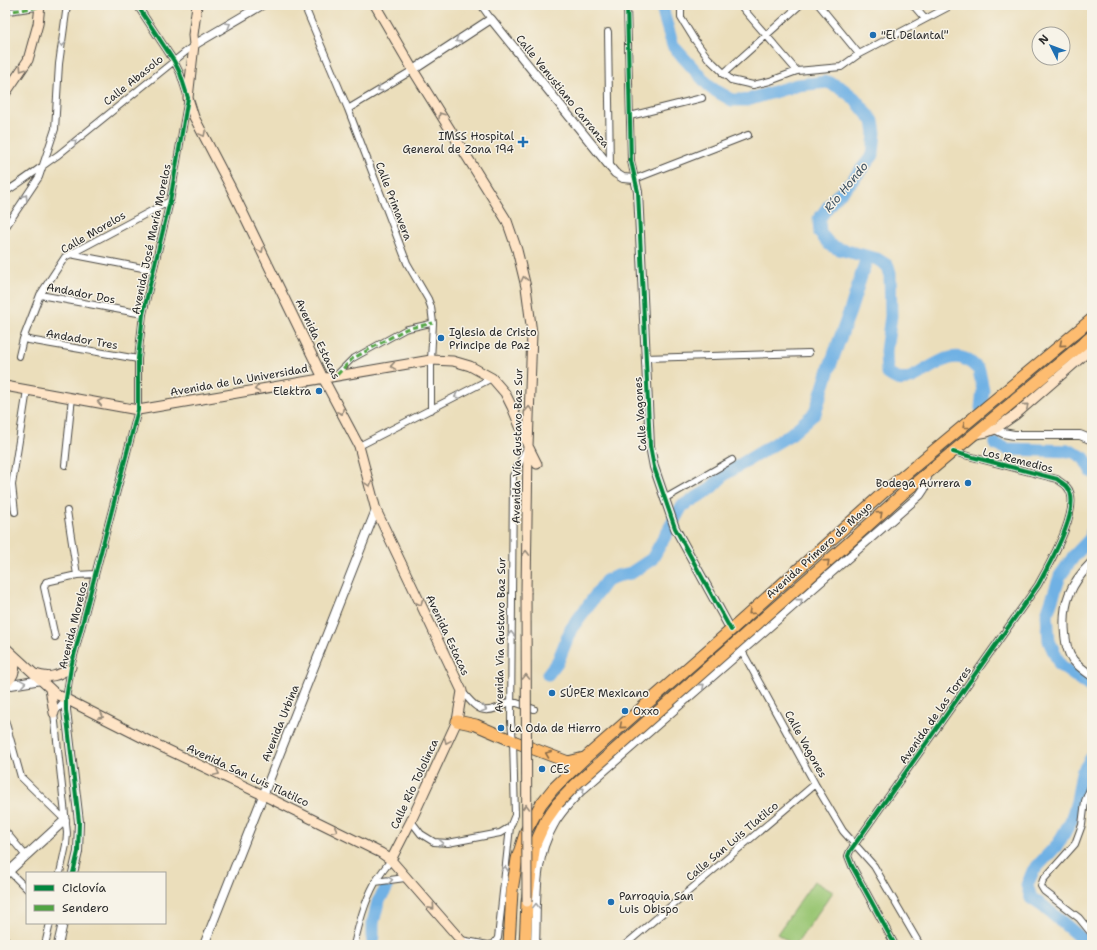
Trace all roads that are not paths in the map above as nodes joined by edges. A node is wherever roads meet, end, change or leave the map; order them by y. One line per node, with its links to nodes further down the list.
1 (67, 5): 34 (street, one-way to 34)
2 (137, 5): 24 (street, Avenida Estacas)
3 (197, 5): 22 (main road, Avenida José María Morelos)
4 (204, 5): 22 (main road, Avenida José María Morelos)
5 (262, 5): 22 (street, Calle Abasolo, one-way to 5)
6 (304, 5): 31 (street, Calle Primavera)
7 (375, 5): 25 (main road, Avenida Vía Gustavo Baz Sur)
8 (481, 5): 18 (street, Calle Venustiano Carranza)
9 (627, 5): 32 (street)
10 (683, 5): 27 (street)
11 (740, 5): 21 (street)
12 (800, 5): 21 (street)
13 (819, 5): 23 (street)
14 (913, 5): 19 (street)
15 (952, 5): 19 (street)
16 (40, 6): 17 (street); 28 (main road, one-way to 28)
17 (5, 12)
18 (491, 19): 25 (street, one-way to 25); 35 (street, Calle Venustiano Carranza)
19 (925, 19): 23 (street)
20 (608, 32): 35 (street)
21 (766, 35): 26 (street); 27 (street)
22 (194, 45): 24 (street, Calle Abasolo); 29 (main road, Avenida José María Morelos)
23 (859, 54): 26 (street)
24 (174, 61): 29 (street, Avenida Estacas); 34 (street, Calle Abasolo, one-way to 24)
25 (413, 70): 31 (street, one-way to 31); 66 (main road, Avenida Vía Gustavo Baz Sur, one-way to 25)
26 (797, 71): 27 (street)
27 (724, 74)
28 (5, 94)
29 (188, 98): 38 (street, Avenida José María Morelos); 55 (main road, Avenida Estacas, one-way to 55)
30 (702, 98): 32 (street)
31 (348, 109): 45 (street, Calle Primavera)
32 (630, 116): 36 (street)
33 (748, 135): 36 (street)
34 (43, 165): 37 (street, Calle Abasolo); 39 (street, one-way to 34)
35 (610, 168): 36 (street, Calle Venustiano Carranza)
36 (635, 178): 51 (street, Calle Vagones)
37 (5, 192)
38 (170, 201): 40 (street, Calle Morelos); 41 (street, Avenida José María Morelos)
39 (5, 228)
40 (70, 254): 41 (street); 42 (street, Calle Morelos)
41 (153, 270): 43 (street, Avenida José María Morelos)
42 (40, 295): 43 (street, Andador Dos); 47 (street, Calle Morelos)
43 (143, 314): 52 (street, Avenida José María Morelos)
44 (1092, 319): 80 (highway, Avenida Primero de Mayo, one-way to 80)
45 (433, 323): 53 (street, Calle Primavera); 54 (street)
46 (1092, 336): 63 (highway, Avenida Primero de Mayo)
47 (23, 339): 50 (street, Calle Morelos); 52 (street, Andador Tres)
48 (1092, 348): 62 (main road, Avenida Primero de Mayo, one-way to 48)
49 (809, 353): 51 (street)
50 (19, 356)
51 (645, 358): 72 (street, Calle Vagones)
52 (138, 359): 60 (street, Avenida José María Morelos)
53 (431, 360): 54 (main road, Avenida de la Universidad, one-way to 54); 56 (main road, Avenida de la Universidad); 61 (street, Calle Primavera)
54 (337, 375): 55 (main road, Avenida de la Universidad)
55 (323, 378): 60 (main road, Avenida de la Universidad, one-way to 60); 65 (main road, Avenida Estacas, one-way to 65)
56 (492, 378): 61 (street, one-way to 61); 66 (main road, Avenida de la Universidad)
57 (5, 386): 58 (main road, Avenida de la Universidad)
58 (27, 390): 59 (main road, Avenida de la Universidad); 75 (street)
59 (72, 397): 60 (main road, Avenida de la Universidad, one-way to 59); 70 (street)
60 (138, 410): 77 (street, Avenida Morelos)
61 (431, 410): 65 (street)
62 (995, 429): 63 (main road, Avenida Primero de Mayo); 64 (street)
63 (976, 434): 67 (highway, Avenida Primero de Mayo)
64 (1092, 440)
65 (359, 446): 73 (main road, Avenida Estacas, one-way to 73)
66 (528, 446): 69 (main road, Avenida de la Universidad); 94 (street, Avenida Via Gustavo Baz Sur, one-way to 66); 117 (main road, Avenida Vía Gustavo Baz Sur, one-way to 66, bridge)
67 (953, 452): 71 (highway, Avenida Primero de Mayo); 79 (street, Los Remedios)
68 (732, 460): 72 (street)
69 (537, 464)
70 (65, 465)
71 (928, 473): 83 (street, one-way to 71); 117 (highway, Avenida Primero de Mayo, one-way to 71, bridge)
72 (664, 499): 80 (street, Calle Vagones)
73 (376, 510): 91 (main road, Avenida Estacas, one-way to 91); 103 (street, Avenida Urbina)
74 (67, 511): 78 (street)
75 (15, 512)
76 (1092, 562): 86 (street)
77 (95, 574): 78 (street); 84 (street, Avenida Morelos)
78 (77, 575): 81 (street)
79 (1038, 585): 108 (street, Avenida de las Torres)
80 (731, 630): 87 (highway, Avenida Primero de Mayo)
81 (55, 637)
82 (8, 649): 85 (main road, Avenida San Luis Tlatilco); 89 (main road)
83 (742, 651): 92 (street, one-way to 83); 101 (street, Calle Vagones)
84 (70, 667): 85 (main road); 93 (street, Avenida Morelos)
85 (34, 674): 88 (main road, Avenida San Luis Tlatilco)
86 (1092, 676)
87 (675, 678): 92 (street); 100 (highway, Avenida Primero de Mayo, one-way to 100)
88 (41, 680): 89 (street, one-way to 88); 90 (main road, Avenida San Luis Tlatilco)
89 (5, 685)
90 (50, 689): 93 (main road, Avenida San Luis Tlatilco); 96 (main road)
91 (462, 691): 94 (street, one-way to 94); 98 (main road, Calle Río Tololinca)
92 (690, 696): 131 (street, one-way to 92)
93 (66, 698): 96 (street); 103 (main road, Avenida San Luis Tlatilco, one-way to 103); 112 (street, Avenida Morelos)
94 (511, 701): 95 (street); 99 (street, Avenida Via Gustavo Baz Sur)
95 (534, 709)
96 (54, 714): 104 (street)
97 (5, 720): 104 (street)
98 (457, 721): 99 (highway); 105 (main road, Calle Río Tololinca, one-way to 105)
99 (512, 740): 100 (highway, one-way to 99); 106 (street, Avenida Via Gustavo Baz Sur)
100 (585, 758): 129 (highway, Avenida Primero de Mayo, bridge)
101 (815, 784): 108 (street, Calle Vagones); 132 (street, Calle San Luis Tlatilco)
102 (1092, 784): 120 (street)
103 (263, 795): 110 (main road, Avenida San Luis Tlatilco, one-way to 110); 126 (street, Avenida Urbina)
104 (65, 820): 109 (street); 111 (street)
105 (411, 821): 106 (street, one-way to 106); 110 (main road, Calle Río Tololinca)
106 (510, 827): 128 (street, Avenida Via Gustavo Baz Sur, one-way to 106)
107 (5, 831): 109 (street)
108 (855, 844): 133 (street, Avenida de las Torres); 134 (street, Calle Vagones)
109 (26, 856): 113 (street)
110 (391, 860): 114 (main road, Avenida San Luis Tlatilco); 115 (street, Calle Río Tololinca)
111 (60, 872)
112 (73, 872)
113 (7, 873): 116 (street)
114 (406, 878): 115 (street, one-way to 114); 122 (main road, Avenida San Luis Tlatilco, one-way to 122)
115 (375, 882): 127 (street, Calle Río Tololinca)
116 (26, 888)
117 (527, 902): 130 (highway, Avenida Primero de Mayo)
118 (50, 924): 124 (street)
119 (63, 924): 125 (street)
120 (1092, 934)
121 (5, 939): 123 (street)
122 (463, 942): 128 (street)
123 (11, 945)
124 (45, 945)
125 (58, 945)
126 (204, 945)
127 (354, 945)
128 (489, 945)
129 (509, 945)
130 (525, 945)
131 (535, 945)
132 (625, 945)
133 (896, 945)
134 (920, 945)

